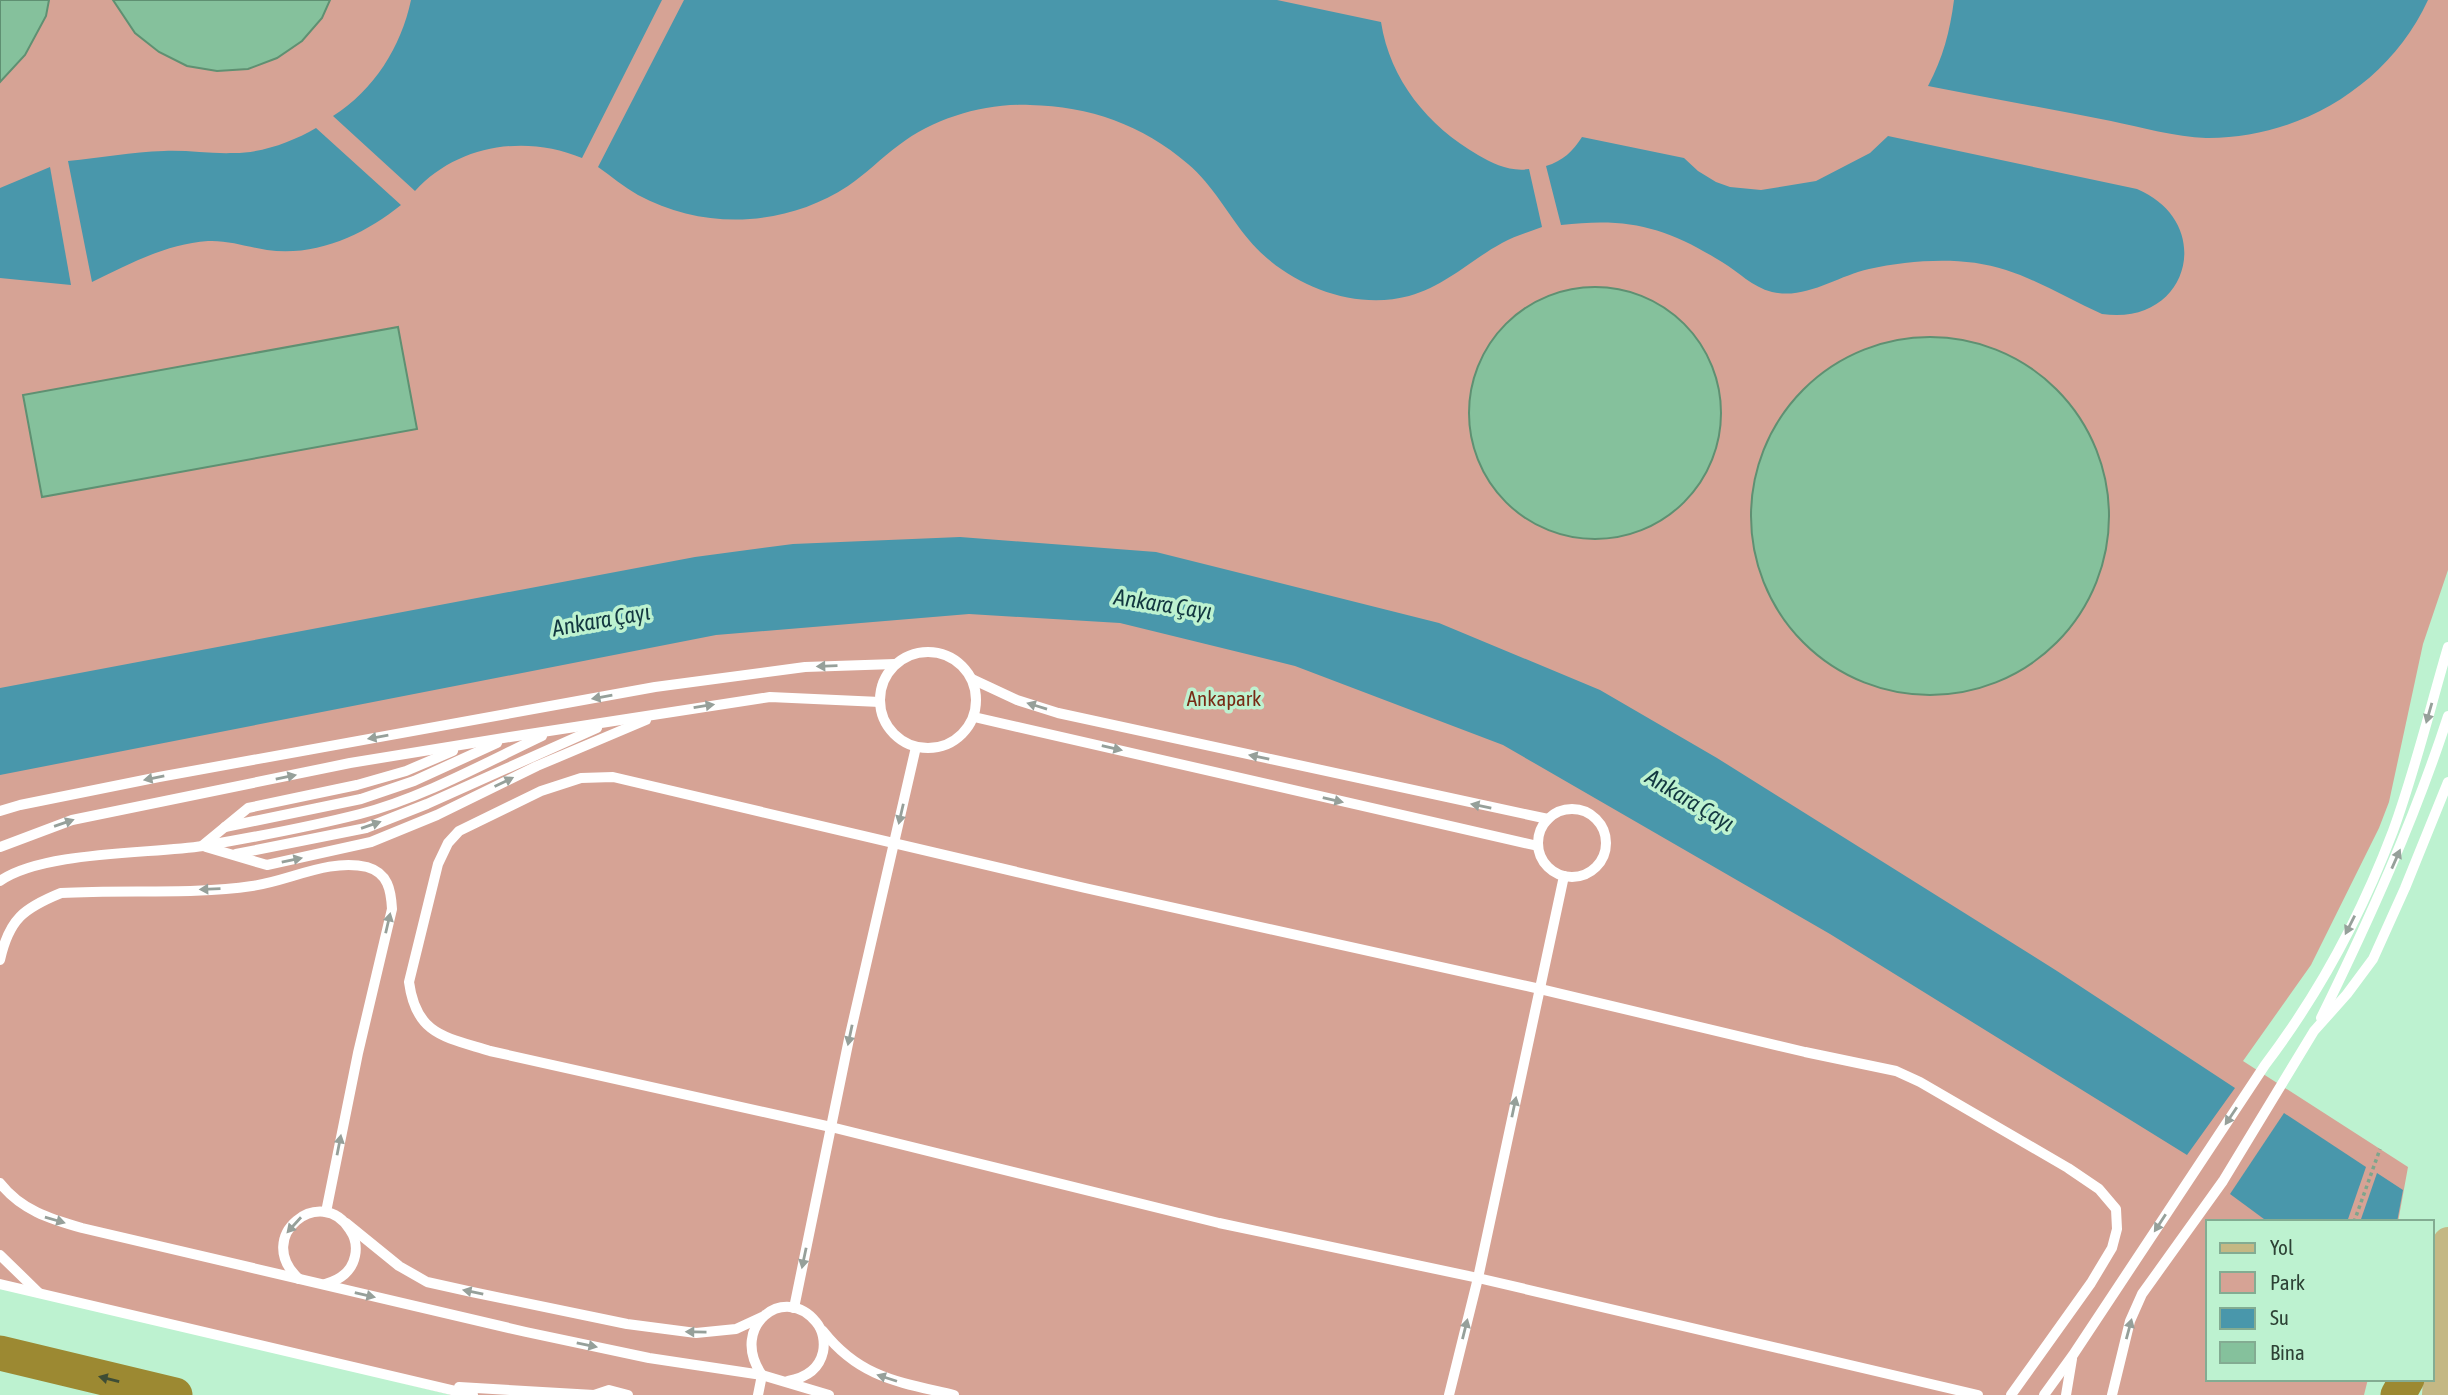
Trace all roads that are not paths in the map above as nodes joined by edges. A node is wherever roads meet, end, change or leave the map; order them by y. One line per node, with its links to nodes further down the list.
1 (2448, 647): 44 (lane, one-way to 44)
2 (895, 664): 3 (lane); 4 (lane); 14 (lane, one-way to 14)
3 (972, 679): 6 (lane); 15 (lane, one-way to 3)
4 (880, 702): 5 (lane, one-way to 4); 12 (lane)
5 (662, 713): 8 (lane); 21 (lane, one-way to 5)
6 (974, 716): 12 (lane); 19 (lane, one-way to 19)
7 (2448, 716): 26 (lane, one-way to 7)
8 (610, 722): 9 (lane); 21 (lane, one-way to 8)
9 (550, 732): 10 (lane); 18 (lane)
10 (510, 737): 11 (lane); 16 (lane)
11 (469, 745): 16 (lane); 20 (lane, one-way to 11)
12 (916, 747): 17 (lane, one-way to 17)
13 (2448, 782): 26 (lane)
14 (0, 811)
15 (1548, 819): 19 (lane); 22 (lane)
16 (225, 827): 18 (lane)
17 (894, 843): 25 (lane); 27 (lane, one-way to 27); 27 (lane)
18 (202, 846): 21 (lane); 23 (lane)
19 (1538, 846): 22 (lane)
20 (0, 847)
21 (232, 855)
22 (1564, 876): 25 (lane)
23 (0, 881)
24 (0, 960): 29 (lane, one-way to 24)
25 (1540, 989): 33 (lane, one-way to 25); 58 (lane)
26 (2314, 1031): 62 (lane, one-way to 26)
27 (831, 1127): 33 (lane); 39 (lane, one-way to 39)
28 (0, 1183): 34 (lane, one-way to 34)
29 (326, 1212): 30 (lane); 34 (lane, one-way to 34)
30 (346, 1223): 37 (lane); 41 (lane, one-way to 30)
31 (2448, 1242): 35 (main road)
32 (0, 1255): 38 (lane)
33 (1478, 1278): 56 (lane, one-way to 33); 57 (lane)
34 (299, 1279): 37 (lane)
35 (2446, 1282): 40 (main road); 63 (main road)
36 (0, 1284): 38 (lane)
37 (323, 1285): 45 (lane, one-way to 45)
38 (40, 1293): 48 (lane)
39 (794, 1308): 41 (lane); 42 (lane)
40 (2434, 1312)
41 (762, 1317): 45 (lane)
42 (821, 1328): 47 (lane); 55 (lane, one-way to 42)
43 (0, 1353): 49 (highway, one-way to 43)
44 (2073, 1355): 46 (lane); 59 (lane)
45 (762, 1375): 47 (lane); 53 (lane)
46 (2069, 1380): 60 (lane); 61 (lane)
47 (787, 1381): 54 (lane)
48 (431, 1385): 50 (lane); 51 (lane)
49 (175, 1395)
50 (473, 1395)
51 (594, 1395): 52 (lane)
52 (628, 1395)
53 (758, 1395)
54 (829, 1395)
55 (954, 1395)
56 (1448, 1395)
57 (1978, 1395)
58 (2011, 1395)
59 (2043, 1395)
60 (2058, 1395)
61 (2066, 1395)
62 (2112, 1395)
63 (2437, 1395)

